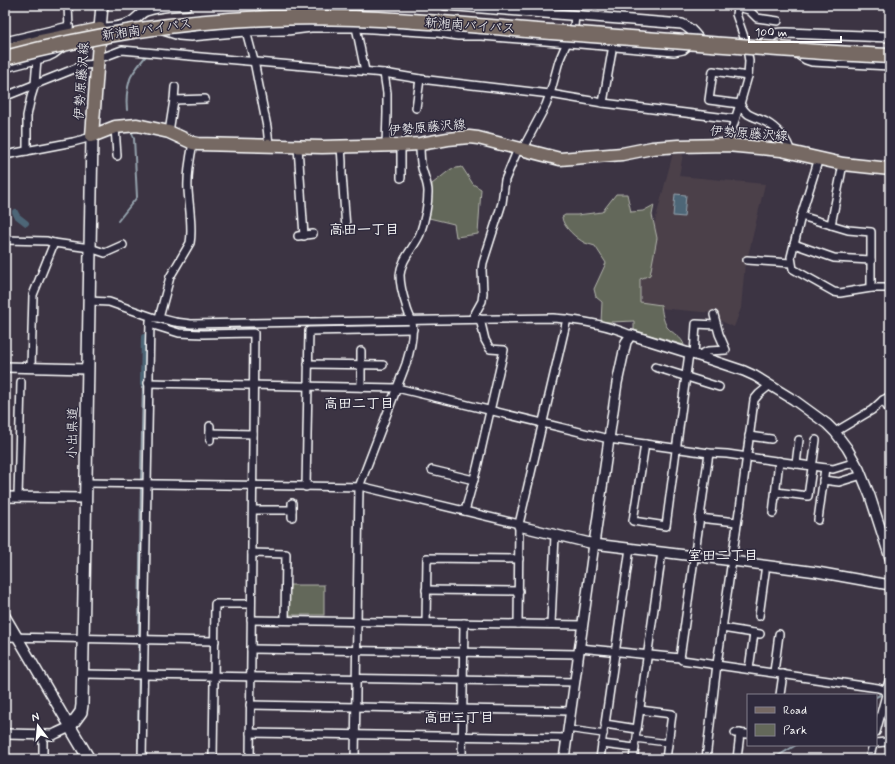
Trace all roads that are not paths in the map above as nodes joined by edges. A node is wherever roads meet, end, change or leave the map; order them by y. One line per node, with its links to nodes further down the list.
1 (68, 5): 12 (street)
2 (102, 5): 11 (main road)
3 (187, 5): 11 (street)
4 (355, 5): 9 (street)
5 (445, 5): 7 (street)
6 (738, 6): 8 (street); 17 (street)
7 (575, 16): 14 (street); 16 (street)
8 (778, 21)
9 (356, 27): 10 (street); 16 (street); 29 (street)
10 (246, 31): 11 (street); 26 (street)
11 (100, 32): 12 (main road, 伊勢原藤沢線); 25 (main road, 伊勢原藤沢線)
12 (67, 34): 15 (street); 21 (main road, 伊勢原藤沢線); 23 (main road, 伊勢原藤沢線); 24 (street)
13 (890, 37): 18 (street)
14 (698, 38): 17 (street); 19 (street)
15 (5, 41)
16 (570, 42): 19 (street); 35 (street)
17 (746, 43): 18 (street); 31 (street)
18 (756, 44): 27 (street)
19 (613, 45): 39 (street)
20 (890, 47): 21 (highway, 新湘南バイパス)
21 (5, 50)
22 (890, 56): 23 (highway, 新湘南バイパス, bridge)
23 (5, 57)
24 (37, 60): 28 (street); 33 (street)
25 (98, 61): 26 (street); 33 (street); 45 (main road, 伊勢原藤沢線)
26 (254, 61): 29 (street); 48 (street)
27 (890, 65)
28 (5, 68)
29 (365, 71): 30 (street)
30 (384, 73): 32 (street); 49 (street)
31 (748, 76): 40 (street); 40 (street)
32 (420, 79): 35 (street); 41 (street)
33 (35, 84): 36 (street); 55 (street)
34 (174, 87): 38 (street)
35 (550, 94): 39 (street); 54 (street)
36 (6, 96)
37 (205, 99): 38 (street)
38 (174, 100): 44 (street)
39 (603, 103): 42 (street)
40 (740, 104): 42 (street); 56 (street)
41 (416, 108)
42 (734, 119): 51 (street)
43 (115, 127): 44 (main road, 伊勢原藤沢線); 45 (main road, 伊勢原藤沢線); 58 (street)
44 (170, 132): 46 (main road, 伊勢原藤沢線)
45 (92, 136): 55 (street); 71 (main road, 小出県道)
46 (193, 143): 48 (main road, 伊勢原藤沢線); 80 (street)
47 (420, 144): 50 (main road, 伊勢原藤沢線); 54 (main road, 伊勢原藤沢線); 84 (street)
48 (269, 145): 53 (main road, 伊勢原藤沢線)
49 (386, 145): 50 (main road, 伊勢原藤沢線); 52 (main road, 伊勢原藤沢線)
50 (401, 145): 62 (street)
51 (727, 145): 54 (main road, 伊勢原藤沢線); 56 (main road, 伊勢原藤沢線)
52 (341, 146): 53 (main road, 伊勢原藤沢線); 65 (street)
53 (298, 147): 66 (street)
54 (520, 149): 81 (street)
55 (27, 151): 57 (street)
56 (790, 151): 59 (main road, 伊勢原藤沢線)
57 (5, 155)
58 (117, 156)
59 (819, 158): 60 (main road, 伊勢原藤沢線); 63 (street)
60 (843, 164): 61 (main road, 伊勢原藤沢線); 64 (street)
61 (890, 169)
62 (401, 178)
63 (801, 216): 64 (street); 69 (street)
64 (832, 225): 73 (street)
65 (346, 228)
66 (313, 234)
67 (5, 240): 68 (street)
68 (54, 243): 71 (street); 95 (street)
69 (794, 244): 73 (street); 74 (street)
70 (123, 245): 71 (street)
71 (90, 248): 77 (main road, 小出県道)
72 (747, 260): 74 (street)
73 (871, 260): 75 (street)
74 (791, 262): 75 (street)
75 (870, 288): 76 (street)
76 (890, 288)
77 (89, 301): 79 (street); 97 (main road, 小出県道)
78 (714, 315): 86 (street)
79 (150, 316): 80 (street); 85 (street)
80 (159, 318): 84 (street)
81 (472, 319): 82 (street); 84 (street)
82 (480, 319): 83 (street); 109 (street)
83 (567, 319): 88 (street); 111 (street)
84 (411, 321): 87 (street)
85 (150, 324): 100 (street); 101 (street)
86 (716, 325): 90 (street); 90 (street)
87 (413, 329): 91 (street); 106 (street)
88 (631, 334): 90 (street); 116 (street)
89 (361, 351): 92 (street)
90 (694, 355): 98 (street); 102 (street)
91 (308, 364): 92 (street); 103 (street)
92 (361, 365): 93 (street); 104 (street)
93 (383, 365)
94 (5, 367): 95 (street)
95 (31, 367): 97 (street)
96 (655, 367): 98 (street)
97 (88, 369): 133 (main road, 小出県道)
98 (686, 377): 105 (street); 121 (street)
99 (21, 382): 140 (street)
100 (148, 383): 101 (street); 134 (street)
101 (254, 385): 103 (street); 114 (street)
102 (770, 385): 112 (street); 115 (street)
103 (308, 386): 104 (street); 136 (street)
104 (361, 387): 106 (street)
105 (719, 387)
106 (397, 388): 109 (street); 137 (street)
107 (890, 396): 108 (street)
108 (883, 400): 110 (street); 112 (street)
109 (490, 411): 111 (street); 131 (street)
110 (890, 411)
111 (543, 423): 116 (street); 149 (street)
112 (835, 432): 125 (street)
113 (210, 433): 114 (street)
114 (253, 434): 135 (street)
115 (749, 436): 117 (street); 123 (street)
116 (609, 439): 120 (street); 151 (street)
117 (771, 439)
118 (799, 440): 126 (street)
119 (816, 440): 127 (street)
120 (645, 444): 121 (street); 121 (street)
121 (676, 448): 122 (street)
122 (709, 452): 123 (street); 146 (street)
123 (747, 457): 124 (street); 148 (street)
124 (779, 462): 126 (street); 138 (street)
125 (856, 462): 128 (street); 130 (street)
126 (796, 464): 127 (street)
127 (812, 466): 128 (street); 138 (street)
128 (825, 468): 132 (street)
129 (432, 470): 131 (street)
130 (862, 475): 132 (street); 156 (street)
131 (474, 480): 144 (street)
132 (823, 480): 147 (street)
133 (87, 483): 134 (street); 141 (main road, 小出県道)
134 (144, 484): 135 (street); 179 (street)
135 (252, 486): 136 (street); 142 (street)
136 (306, 487): 137 (street)
137 (358, 487): 144 (street); 168 (street)
138 (776, 492): 145 (street)
139 (5, 497): 140 (street)
140 (18, 497): 141 (street)
141 (86, 498): 178 (main road, 小出県道)
142 (252, 510): 143 (street); 154 (street)
143 (292, 510)
144 (465, 511): 149 (street)
145 (773, 513)
146 (699, 518): 148 (street); 155 (street)
147 (818, 520)
148 (737, 522): 158 (street)
149 (519, 525): 150 (street); 157 (street)
150 (555, 535): 151 (street); 172 (street)
151 (594, 544): 152 (street); 173 (street)
152 (630, 548): 153 (street); 184 (street)
153 (662, 552): 155 (street); 186 (street)
154 (252, 553): 163 (street); 167 (street)
155 (694, 556): 158 (street); 187 (street)
156 (890, 558)
157 (519, 559): 161 (street); 162 (street)
158 (732, 561): 159 (street); 174 (street)
159 (766, 565): 160 (street); 165 (street)
160 (890, 586)
161 (426, 590): 162 (street); 169 (street)
162 (519, 591): 171 (street)
163 (252, 604): 166 (street); 180 (street)
164 (5, 616): 177 (street)
165 (760, 616)
166 (251, 620): 167 (street); 181 (street)
167 (285, 620): 168 (street)
168 (357, 621): 169 (street); 182 (street)
169 (426, 622): 170 (street)
170 (464, 623): 171 (street); 185 (street)
171 (518, 624): 172 (street)
172 (551, 624): 173 (street)
173 (583, 625): 183 (street)
174 (722, 628): 188 (street); 189 (street)
175 (779, 634): 190 (street)
176 (5, 637): 177 (street)
177 (17, 637): 178 (street); 208 (street)
178 (84, 638): 179 (street); 191 (main road, 小出県道)
179 (142, 639): 180 (street); 193 (street)
180 (215, 641): 194 (street)
181 (251, 648): 182 (street); 195 (street)
182 (357, 650): 185 (street); 196 (street)
183 (579, 651): 184 (street); 185 (street); 199 (street)
184 (615, 651): 186 (street); 207 (street)
185 (464, 652): 197 (street)
186 (648, 655): 187 (street); 205 (street)
187 (680, 658): 188 (street)
188 (717, 664): 189 (street); 237 (street)
189 (749, 669): 190 (street)
190 (774, 672): 192 (street)
191 (83, 674): 193 (street); 208 (main road, 小出県道)
192 (783, 674): 200 (street); 201 (street)
193 (141, 675): 194 (street); 228 (street)
194 (214, 676): 195 (street); 229 (street)
195 (251, 677): 196 (street); 202 (street)
196 (356, 678): 197 (street); 203 (street)
197 (463, 680): 199 (street); 204 (street)
198 (890, 681): 200 (street)
199 (575, 682): 206 (street)
200 (888, 690): 209 (street)
201 (780, 694)
202 (250, 705): 203 (street); 211 (street)
203 (356, 707): 204 (street); 217 (street)
204 (463, 709): 206 (street); 218 (street)
205 (640, 710): 210 (street); 223 (street)
206 (571, 711): 213 (street)
207 (605, 724): 210 (street); 214 (street)
208 (70, 727): 216 (street); 227 (main road)
209 (877, 728)
210 (637, 729): 219 (street)
211 (250, 733): 217 (street); 230 (street)
212 (5, 734): 216 (street)
213 (568, 734): 214 (street); 218 (street); 233 (street)
214 (604, 734): 222 (street)
215 (741, 734): 238 (street)
216 (43, 735): 226 (street)
217 (355, 735): 218 (street); 231 (street)
218 (462, 737): 232 (street)
219 (636, 739): 223 (street); 225 (street)
220 (890, 741): 221 (street)
221 (877, 742)
222 (602, 744): 225 (street); 234 (street)
223 (668, 744): 236 (street)
224 (873, 746): 239 (street)
225 (634, 748): 235 (street)
226 (43, 759)
227 (89, 759)
228 (142, 759)
229 (213, 759)
230 (250, 759)
231 (355, 759)
232 (462, 759)
233 (564, 759)
234 (600, 759)
235 (633, 759)
236 (666, 759)
237 (706, 759)
238 (737, 759)
239 (869, 759)

